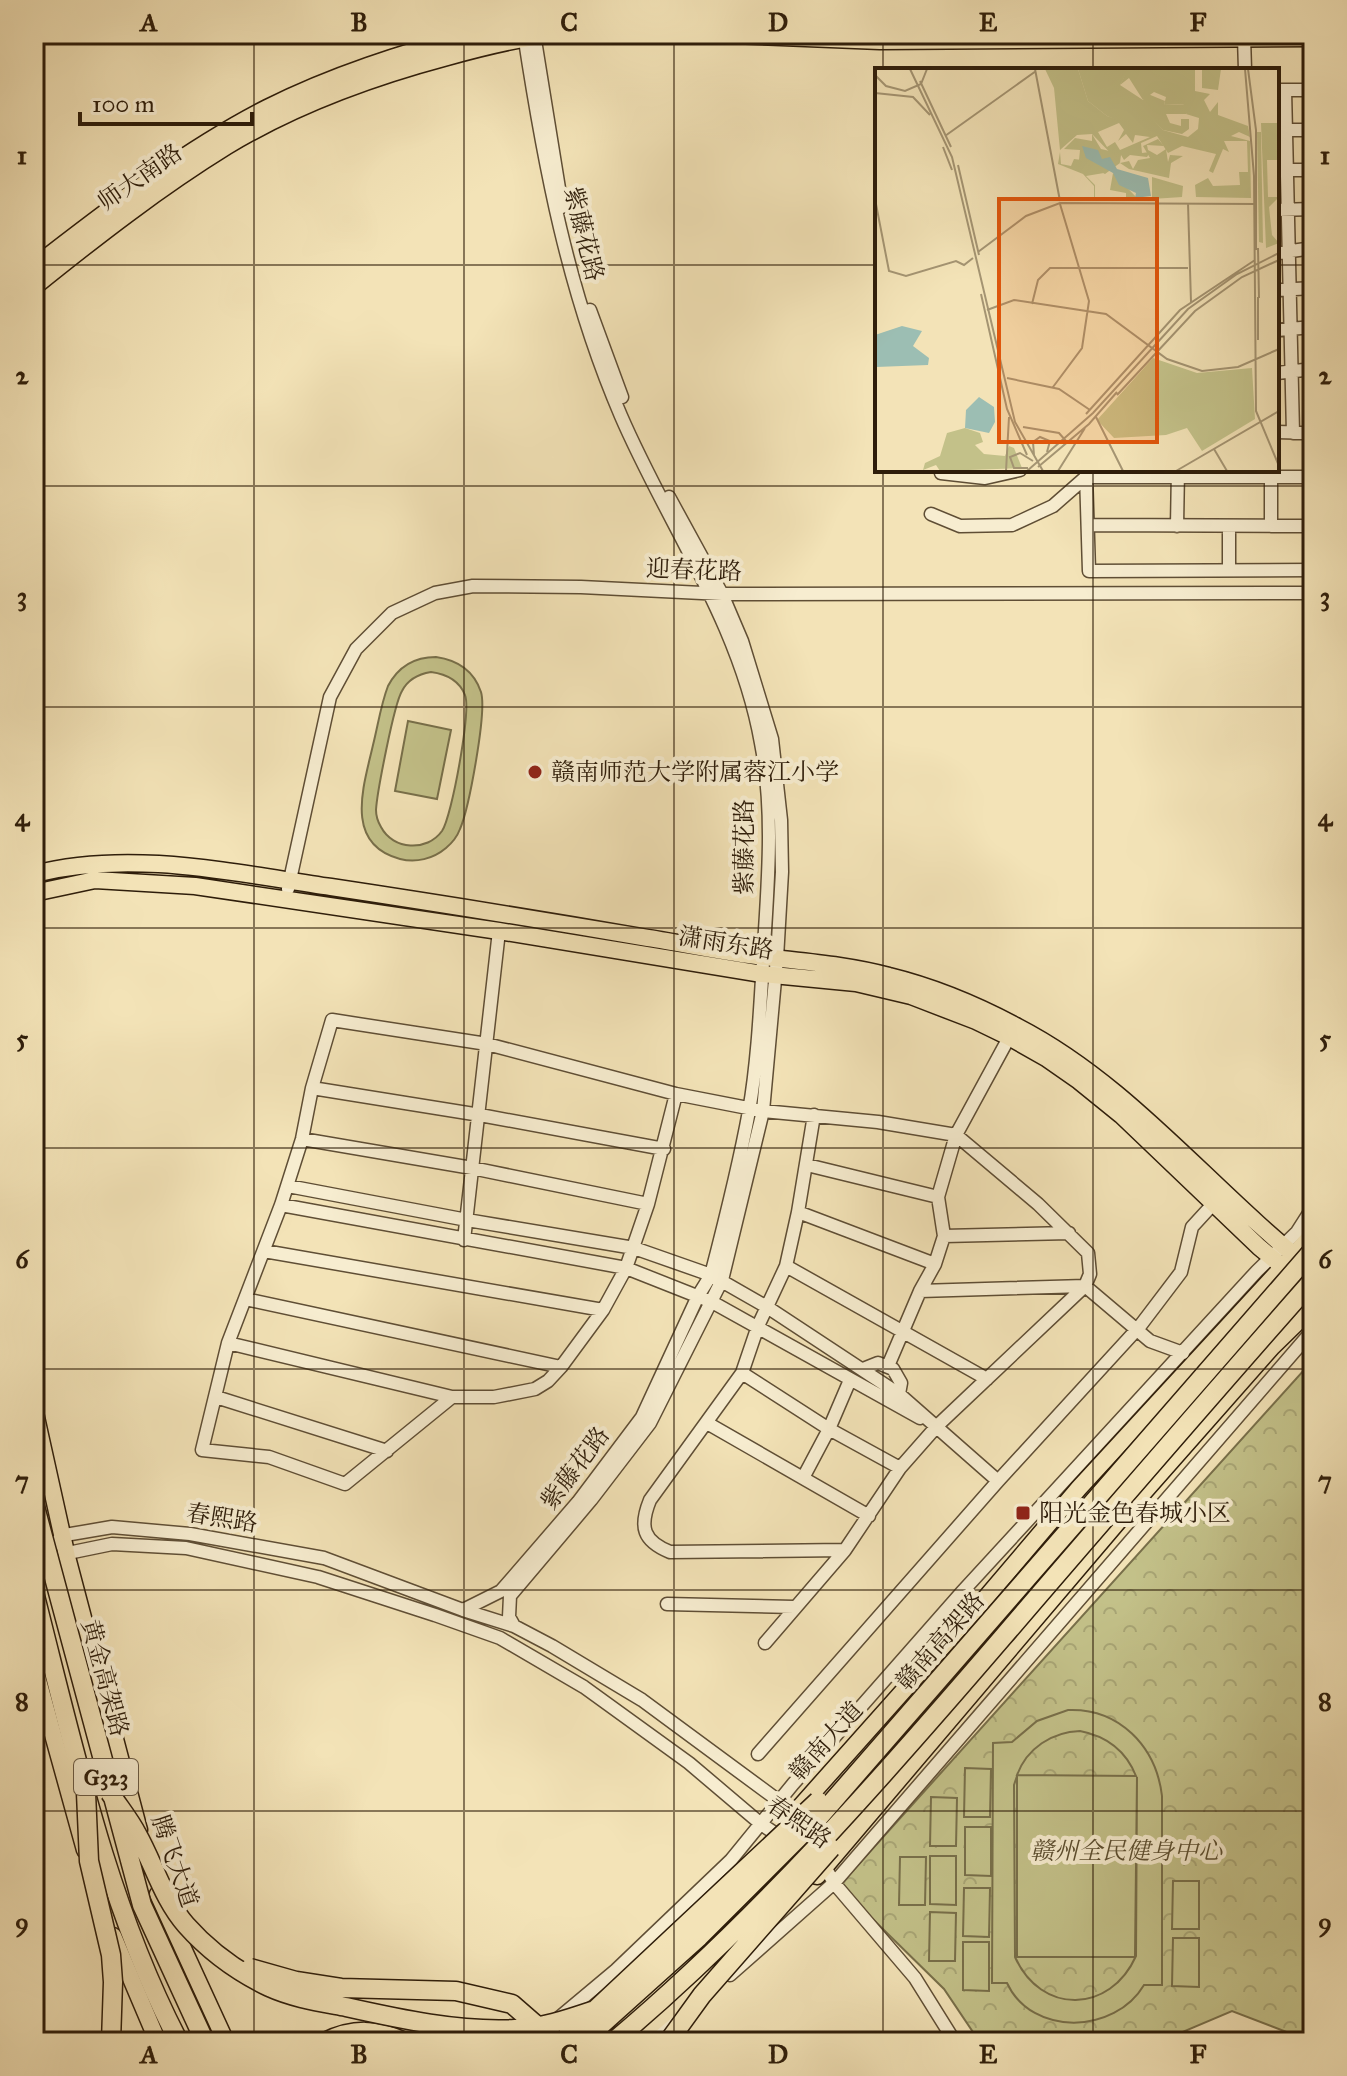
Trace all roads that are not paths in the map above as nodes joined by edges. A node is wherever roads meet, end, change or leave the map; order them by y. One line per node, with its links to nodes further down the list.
1 (474, 34): 18 (main road, 师大南路)
2 (555, 34): 4 (main road, 师大南路)
3 (708, 34): 5 (main road)
4 (529, 35): 19 (main road, 师大南路); 44 (street, 紫藤花路)
5 (1244, 37): 6 (main road); 7 (street)
6 (1313, 38)
7 (1245, 68)
8 (1281, 90): 9 (street); 10 (street)
9 (1313, 90)
10 (1281, 130): 11 (street); 12 (street)
11 (1313, 130)
12 (1282, 170): 13 (street); 15 (street)
13 (1313, 170)
14 (1313, 209): 15 (street)
15 (1282, 210): 17 (street)
16 (1313, 248): 17 (street)
17 (1282, 253): 21 (street)
18 (34, 267)
19 (34, 287)
20 (1313, 288): 21 (street)
21 (1283, 290): 23 (street)
22 (1313, 327): 23 (street)
23 (1283, 330): 25 (street)
24 (1313, 369): 25 (street)
25 (1284, 372): 27 (street)
26 (1279, 432): 27 (street)
27 (1293, 433): 28 (street)
28 (1313, 433)
29 (1012, 472): 30 (street)
30 (941, 473)
31 (1086, 473): 32 (street); 35 (street); 36 (street)
32 (1178, 474): 33 (street); 37 (street)
33 (1271, 474): 34 (street); 39 (street)
34 (1313, 477)
35 (931, 514)
36 (1088, 525): 37 (street); 41 (street)
37 (1177, 526): 38 (street)
38 (1229, 526): 39 (street); 41 (street)
39 (1271, 526): 40 (street)
40 (1313, 526)
41 (1229, 570): 42 (street)
42 (1313, 570)
43 (1313, 593): 44 (street, 迎春花路)
44 (717, 594): 46 (street, 迎春花路); 50 (street, 紫藤花路)
45 (34, 874): 46 (main road, 潇雨东路)
46 (288, 881): 48 (street, 迎春花路); 50 (main road, 潇雨东路)
47 (34, 893): 48 (main road, 潇雨东路)
48 (287, 900): 49 (main road, 潇雨东路)
49 (499, 931): 50 (main road, 潇雨东路); 52 (street)
50 (769, 966): 51 (main road, 潇雨东路); 55 (street, 紫藤花路); 56 (street, 紫藤花路)
51 (1013, 1031): 59 (street); 66 (main road, 潇雨东路); 79 (main road, 潇雨东路)
52 (487, 1044): 53 (street); 54 (street); 57 (street)
53 (312, 1088): 57 (street); 60 (street)
54 (676, 1094): 55 (street); 61 (street)
55 (750, 1109): 56 (street); 84 (street, 紫藤花路)
56 (763, 1111): 58 (street); 84 (street, 紫藤花路)
57 (480, 1115): 61 (street); 63 (street)
58 (814, 1115): 59 (street); 62 (street)
59 (956, 1135): 65 (street); 72 (street)
60 (302, 1139): 63 (street); 64 (street)
61 (664, 1149): 67 (street)
62 (807, 1165): 65 (street); 70 (street)
63 (472, 1168): 67 (street); 71 (street)
64 (288, 1186): 68 (street); 71 (street)
65 (938, 1197): 74 (street)
66 (1214, 1203): 79 (main road, 潇雨东路); 96 (street)
67 (648, 1204): 76 (street)
68 (281, 1205): 75 (street); 78 (street)
69 (1313, 1207): 79 (street)
70 (798, 1212): 80 (street); 81 (street)
71 (467, 1220): 75 (street); 76 (street)
72 (1069, 1233): 74 (street); 86 (street)
73 (1313, 1234): 79 (main road, 赣南大道)
74 (944, 1236): 80 (street)
75 (464, 1240): 82 (street)
76 (634, 1248): 82 (street); 84 (street)
77 (1313, 1250): 131 (highway, 赣南高架路, bridge)
78 (264, 1251): 90 (street); 94 (street)
79 (1283, 1257): 83 (main road, 潇雨东路); 88 (main road, 潇雨东路); 100 (street); 138 (main road, 赣南大道)
80 (935, 1264): 87 (street)
81 (786, 1266): 92 (street); 98 (street)
82 (626, 1268): 89 (street); 94 (street)
83 (1313, 1270)
84 (716, 1278): 89 (street, 紫藤花路); 91 (street, 紫藤花路); 92 (street)
85 (1313, 1280): 133 (highway, 赣南高架路, bridge)
86 (1085, 1286): 87 (street); 96 (street); 105 (street)
87 (920, 1291): 98 (street)
88 (1313, 1292)
89 (698, 1296): 91 (street); 128 (street, 紫藤花路)
90 (245, 1299): 99 (street); 102 (street)
91 (712, 1302): 95 (street); 129 (street, 紫藤花路)
92 (767, 1307): 95 (street); 103 (street)
93 (1313, 1307): 141 (main road)
94 (603, 1310): 102 (street)
95 (758, 1326): 104 (street); 106 (street)
96 (1136, 1330): 100 (street); 117 (street)
97 (1313, 1330): 142 (street)
98 (904, 1331): 101 (street); 105 (street)
99 (228, 1343): 108 (street); 109 (street)
100 (1183, 1353): 137 (street)
101 (888, 1366): 103 (street); 107 (street)
102 (561, 1367): 109 (street)
103 (863, 1369): 107 (street)
104 (742, 1373): 111 (street); 113 (street)
105 (987, 1379): 112 (street)
106 (850, 1380): 112 (street); 113 (street)
107 (899, 1394): 112 (street)
108 (216, 1397): 114 (street); 114 (street)
109 (452, 1397): 114 (street)
110 (34, 1408): 120 (main road, 腾飞大道)
111 (707, 1423): 116 (street); 121 (street)
112 (937, 1426): 115 (street); 117 (street)
113 (829, 1429): 115 (street); 116 (street)
114 (387, 1451)
115 (900, 1468): 119 (street)
116 (803, 1478): 119 (street)
117 (998, 1481): 134 (street)
118 (34, 1503): 136 (highway, 黄金高架路 / G323, bridge)
119 (869, 1516): 121 (street)
120 (62, 1537): 122 (main road, 腾飞大道); 123 (street, 春熙路); 128 (street, 春熙路)
121 (845, 1550): 127 (street)
122 (67, 1557): 124 (street, 春熙路); 139 (street, 春熙路); 150 (main road, 腾飞大道)
123 (34, 1559)
124 (34, 1583)
125 (34, 1592): 135 (highway, 黄金高架路 / G323)
126 (667, 1604): 127 (street)
127 (794, 1607): 130 (street)
128 (463, 1610): 129 (street, 春熙路)
129 (514, 1626): 137 (street, 春熙路)
130 (765, 1643)
131 (951, 1665): 145 (highway, bridge); 157 (highway, 赣南高架路, bridge)
132 (34, 1666): 147 (main road)
133 (966, 1680): 144 (highway, bridge); 158 (highway, 赣南高架路, bridge)
134 (758, 1754)
135 (86, 1793): 146 (highway, bridge); 148 (highway, 黄金高架路 / G323, bridge)
136 (110, 1793): 143 (highway, bridge); 149 (highway, 黄金高架路 / G323, bridge)
137 (780, 1800): 138 (street, 春熙路); 139 (street)
138 (792, 1816): 140 (main road, 赣南大道); 141 (street, 春熙路)
139 (761, 1824): 140 (street, 春熙路); 153 (street)
140 (776, 1834): 141 (street, 春熙路); 154 (main road, 赣南大道)
141 (827, 1866): 142 (street, 春熙路); 159 (main road)
142 (834, 1883): 160 (street); 163 (street, 春熙路)
143 (208, 1947): 145 (highway, bridge); 155 (highway, bridge)
144 (702, 1995): 161 (highway, bridge); 162 (highway, bridge)
145 (598, 2009): 156 (highway, bridge)
146 (109, 2042)
147 (158, 2042)
148 (179, 2042)
149 (205, 2042)
150 (226, 2042)
151 (325, 2042): 152 (highway)
152 (405, 2042)
153 (530, 2042)
154 (544, 2042)
155 (553, 2042)
156 (561, 2042)
157 (582, 2042)
158 (613, 2042)
159 (631, 2042)
160 (651, 2042)
161 (668, 2042)
162 (680, 2042)
163 (955, 2042)

